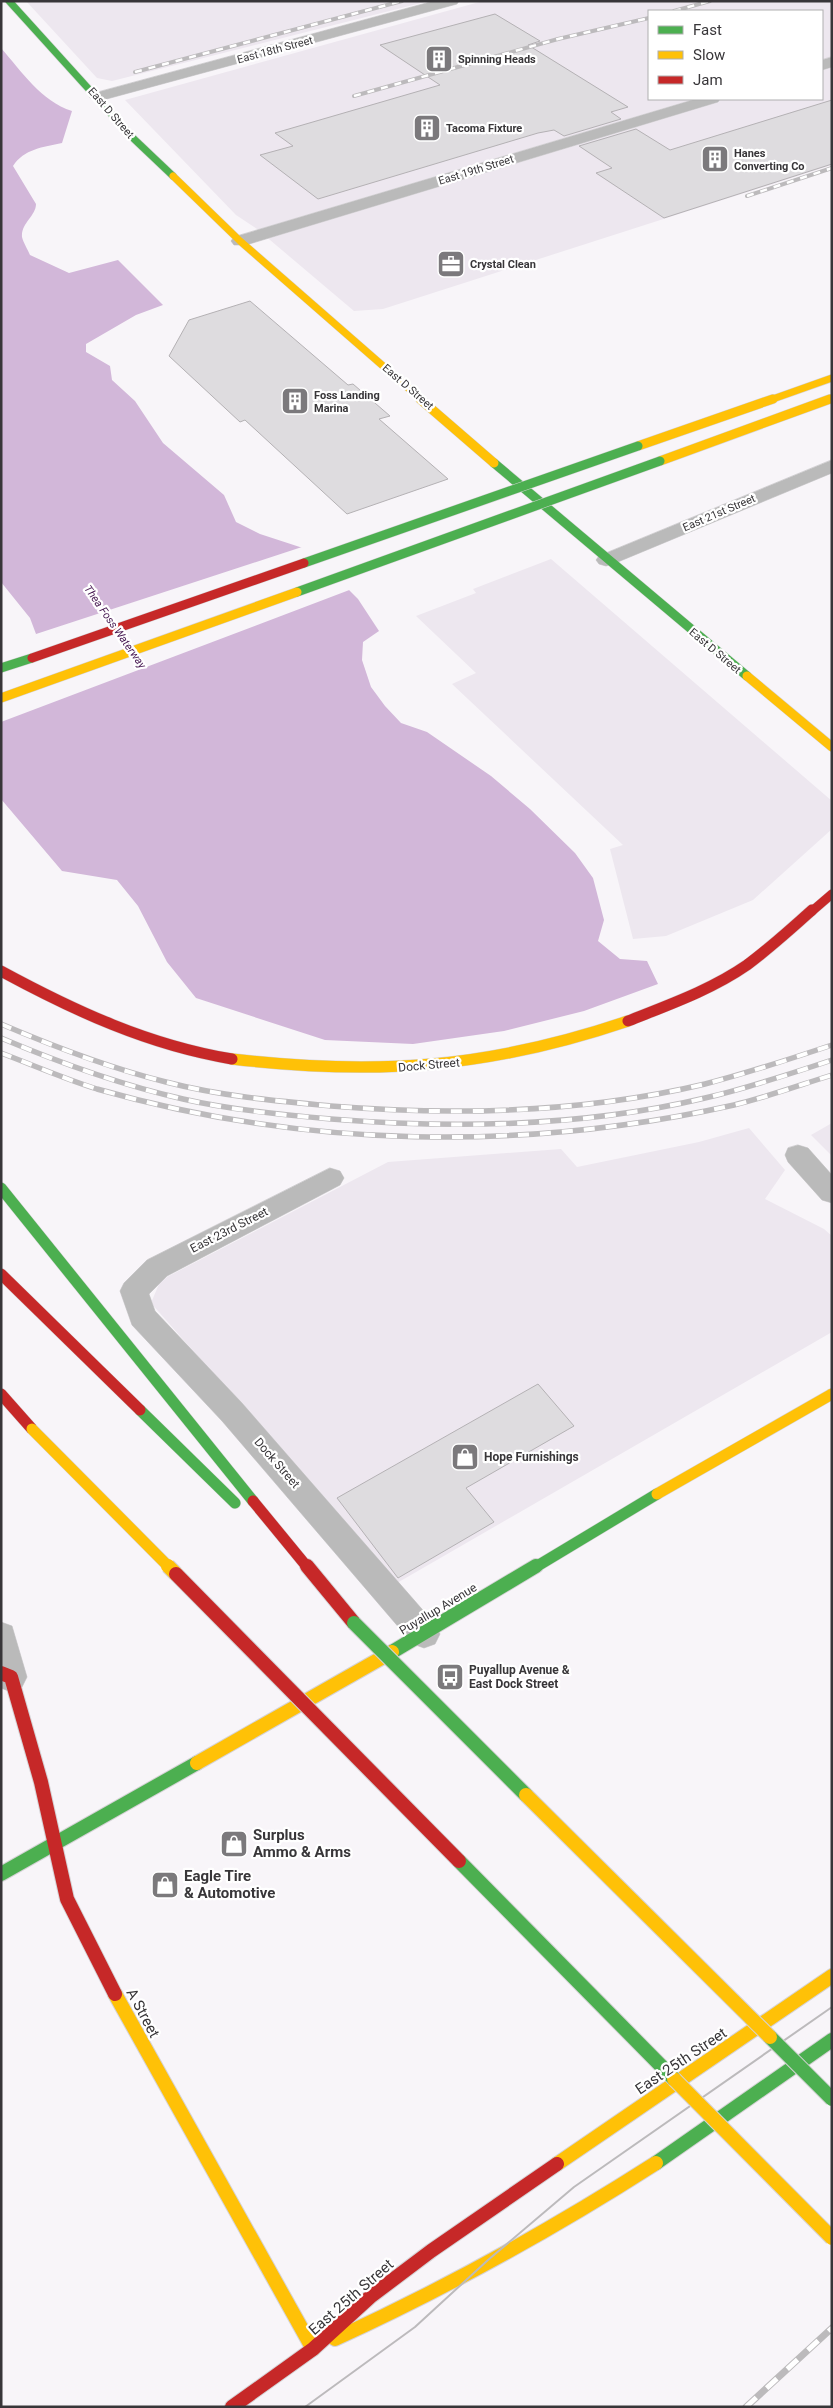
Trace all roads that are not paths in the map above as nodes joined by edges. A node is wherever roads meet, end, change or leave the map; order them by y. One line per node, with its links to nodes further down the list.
1 (9, 1): 3 (main road, East D Street)
2 (452, 1): 3 (street, East 18th Street)
3 (97, 97): 5 (main road, East D Street)
4 (709, 100): 5 (street, East 19th Street)
5 (240, 241): 9 (main road, East D Street)
6 (832, 378): 10 (main road, bridge)
7 (832, 398): 11 (main road, bridge)
8 (832, 466): 9 (street, East 21st Street)
9 (606, 560): 12 (main road, East D Street)
10 (1, 668)
11 (1, 698)
12 (832, 747)
13 (832, 894): 14 (main road, Dock Street)
14 (1, 971)
15 (798, 1155): 18 (street)
16 (330, 1178): 20 (street, East 23rd Street)
17 (1, 1188): 27 (main road)
18 (832, 1193)
19 (1, 1274): 25 (main road)
20 (134, 1291): 28 (street, Dock Street)
21 (1, 1394): 24 (main road)
22 (832, 1394): 28 (main road, Puyallup Avenue)
23 (1, 1402): 24 (main road)
24 (32, 1429): 36 (main road, bridge)
25 (241, 1510)
26 (262, 1531): 27 (main road)
27 (354, 1623): 35 (main road, bridge)
28 (424, 1634): 31 (main road, Puyallup Avenue)
29 (1, 1636): 30 (street)
30 (6, 1675): 31 (main road, A Street)
31 (56, 1842): 32 (main road, Puyallup Avenue); 37 (main road, A Street)
32 (1, 1874)
33 (832, 1976): 37 (main road, East 25th Street)
34 (832, 2040): 37 (main road, East 25th Street)
35 (832, 2098)
36 (832, 2238)
37 (313, 2349): 38 (main road)
38 (232, 2407)

